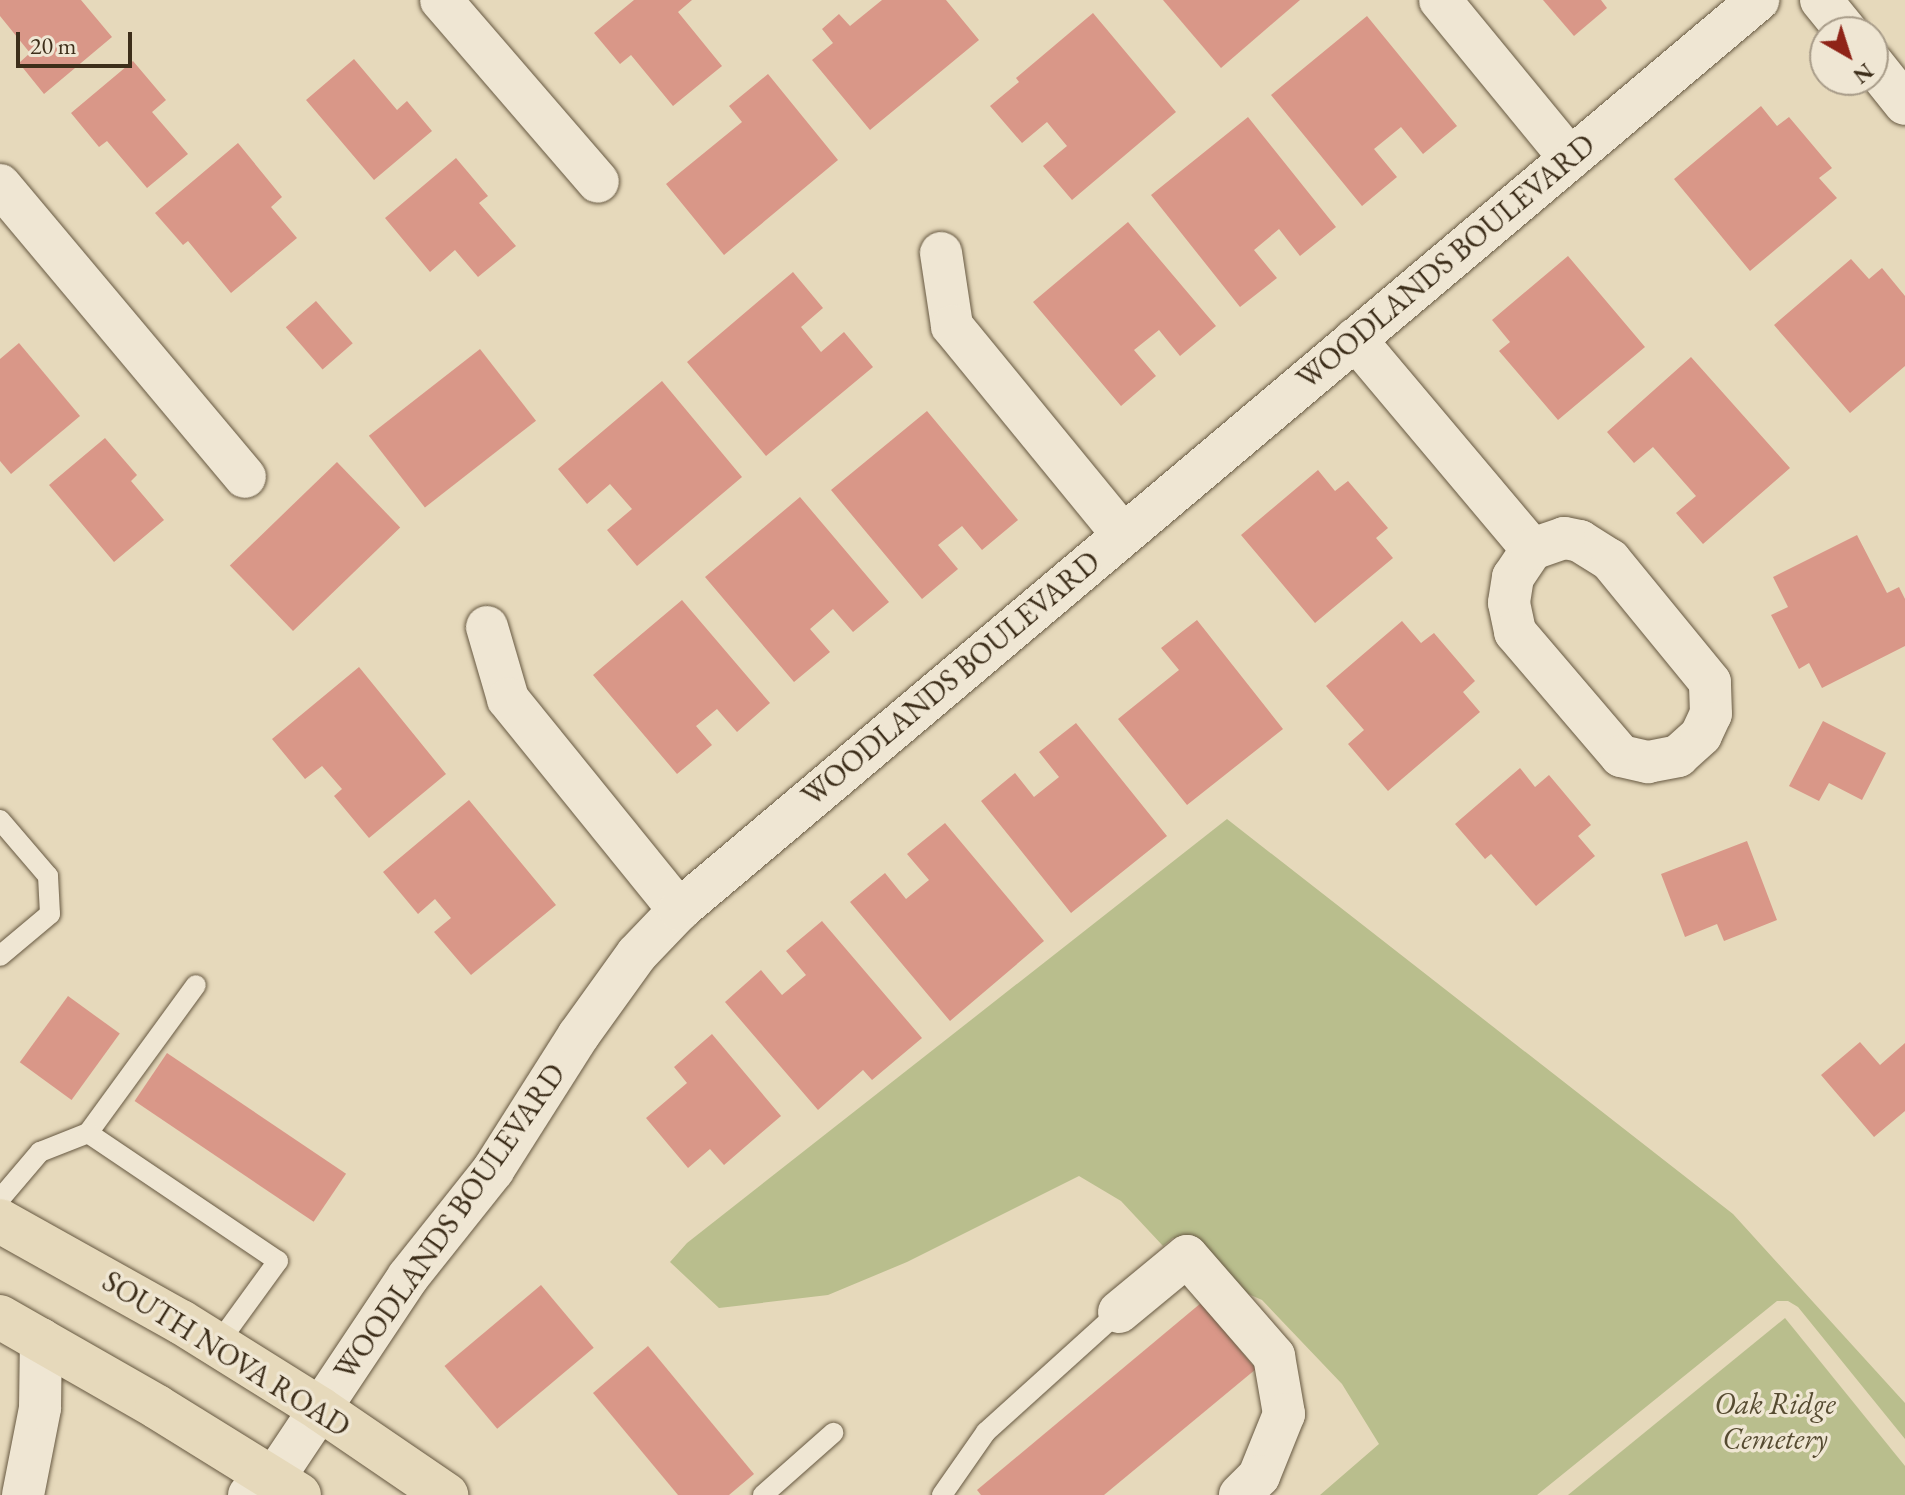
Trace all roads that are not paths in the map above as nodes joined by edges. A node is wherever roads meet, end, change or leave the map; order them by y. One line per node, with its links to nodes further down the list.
1 (441, 0): 9 (street)
2 (1440, 0): 8 (street)
3 (1758, 0): 8 (street, WOODLANDS BOULEVARD)
4 (1821, 0): 5 (street)
5 (1834, 16)
6 (1889, 84): 7 (street)
7 (1905, 104)
8 (1570, 158): 12 (street, WOODLANDS BOULEVARD)
9 (598, 182)
10 (0, 185): 13 (street)
11 (941, 253): 14 (street)
12 (1355, 339): 14 (street, WOODLANDS BOULEVARD); 15 (street)
13 (245, 477)
14 (1122, 534): 18 (street, WOODLANDS BOULEVARD)
15 (1532, 549): 15 (street)
16 (487, 627): 18 (street)
17 (0, 820): 19 (lane)
18 (679, 910): 28 (street, WOODLANDS BOULEVARD)
19 (0, 956)
20 (196, 985): 21 (lane)
21 (88, 1133): 22 (lane); 27 (lane)
22 (0, 1199)
23 (0, 1221): 27 (main road, SOUTH NOVA ROAD)
24 (1119, 1312): 34 (lane); 35 (street)
25 (0, 1317): 26 (main road)
26 (41, 1339): 30 (main road); 31 (street)
27 (217, 1345): 28 (main road, SOUTH NOVA ROAD)
28 (320, 1409): 30 (street, WOODLANDS BOULEVARD); 32 (main road, SOUTH NOVA ROAD)
29 (833, 1433): 33 (lane)
30 (274, 1489)
31 (23, 1495)
32 (446, 1495)
33 (763, 1495)
34 (942, 1495)
35 (1240, 1495)

